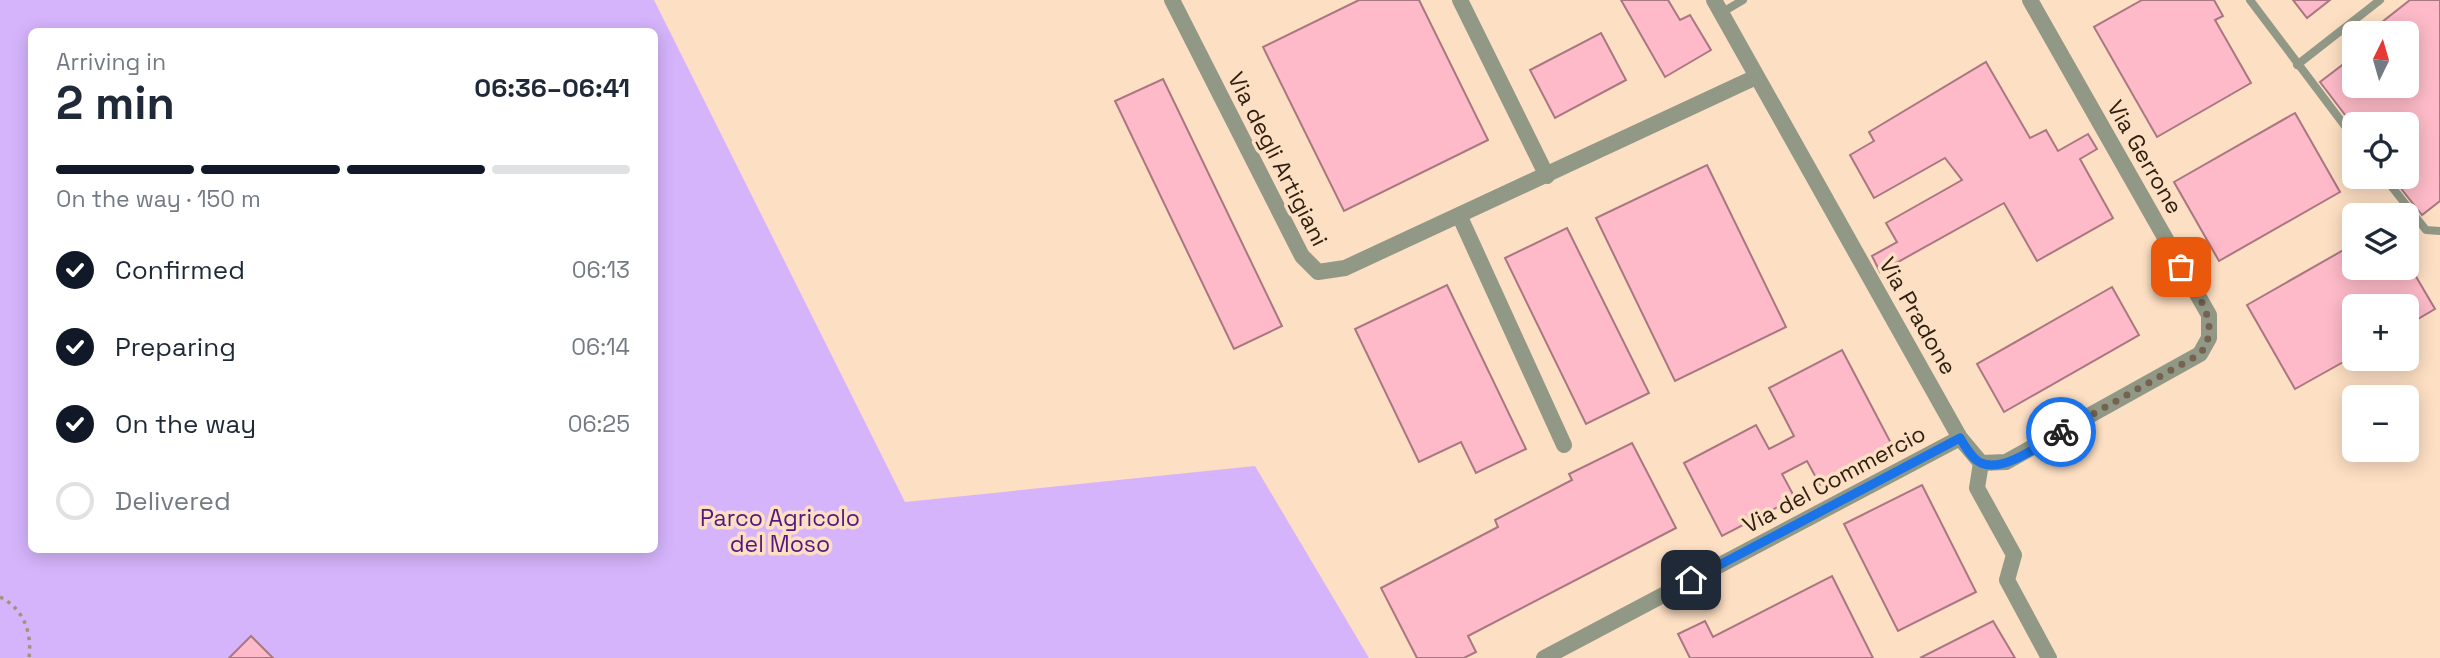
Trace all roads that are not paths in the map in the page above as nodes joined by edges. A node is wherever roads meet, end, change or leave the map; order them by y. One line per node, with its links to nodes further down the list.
1 (1172, 0): 13 (street, Via degli Artigiani)
2 (1460, 0): 11 (street)
3 (1743, 0): 7 (lane)
4 (2030, 0): 17 (street, Via Gerrone)
5 (2250, 0): 8 (lane)
6 (2380, 0): 8 (lane)
7 (1717, 6): 9 (street, Via Pradone)
8 (2297, 65): 10 (lane)
9 (1756, 77): 11 (street, Via degli Artigiani); 15 (street, Via Pradone)
10 (2342, 123)
11 (1547, 176): 13 (street, Via degli Artigiani)
12 (2394, 189): 14 (lane)
13 (1460, 217): 16 (street)
14 (2440, 231)
15 (1960, 438): 17 (street, Via Pradone); 18 (street, Via del Commercio)
16 (1564, 445)
17 (1981, 463): 19 (street)
18 (1544, 658)
19 (2049, 658)

